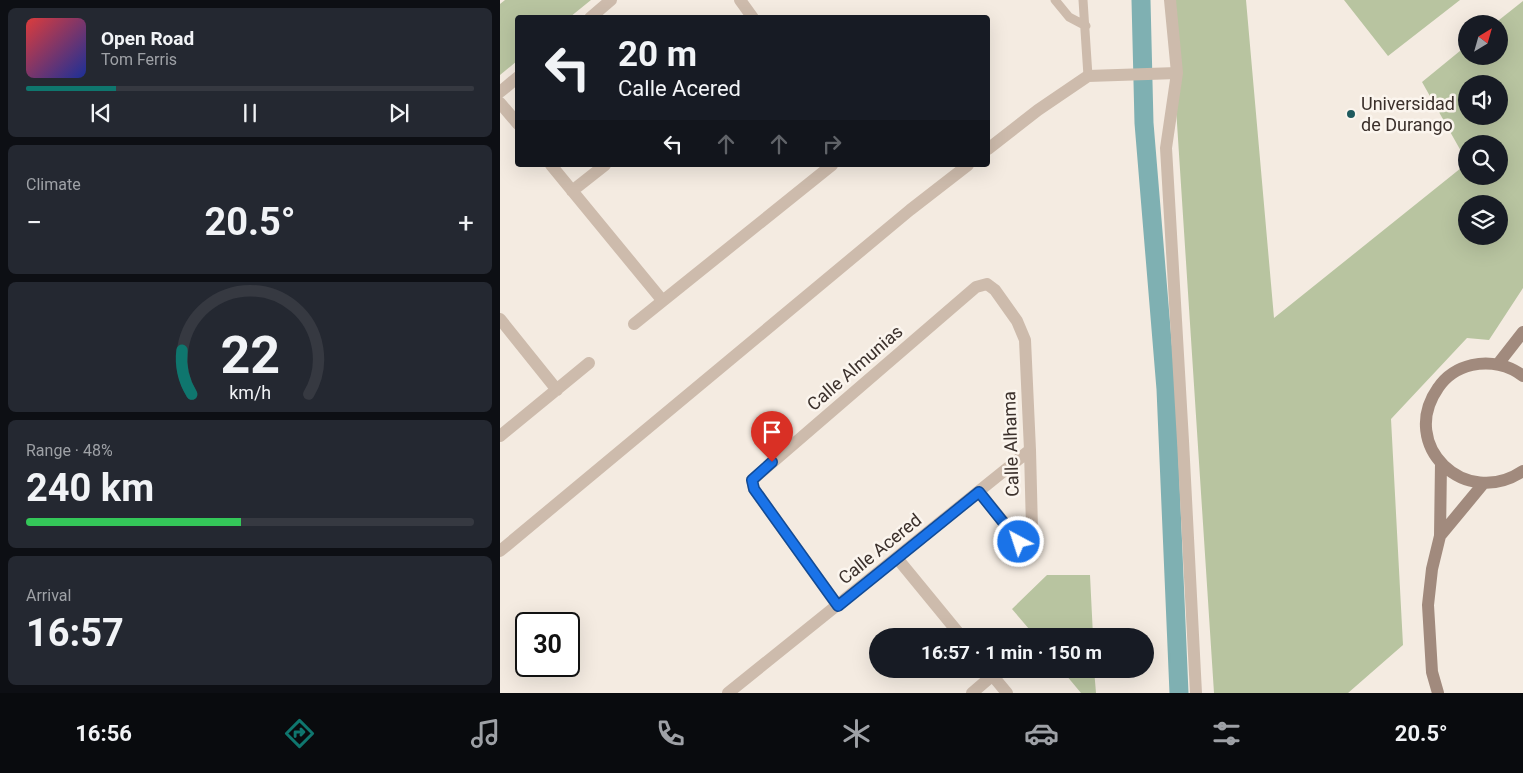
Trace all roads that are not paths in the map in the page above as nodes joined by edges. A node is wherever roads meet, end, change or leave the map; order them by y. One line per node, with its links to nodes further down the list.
1 (611, 0): 6 (street)
2 (740, 0): 7 (street)
3 (1055, 0): 8 (lane)
4 (1084, 0): 8 (lane)
5 (1170, 0): 9 (street)
6 (594, 15)
7 (751, 15)
8 (1086, 26): 10 (lane)
9 (1177, 73): 10 (street); 46 (street)
10 (1088, 76): 15 (street)
11 (515, 80): 12 (street)
12 (500, 92)
13 (500, 103): 14 (street)
14 (515, 120)
15 (990, 147)
16 (553, 167): 20 (street)
17 (602, 167): 20 (street)
18 (829, 167): 22 (street)
19 (965, 167): 37 (street)
20 (572, 191): 22 (street)
21 (986, 284): 31 (street, Calle Alhama); 39 (street, Calle Almunias)
22 (662, 300): 24 (street)
23 (500, 319): 29 (street)
24 (634, 324)
25 (1523, 332): 27 (street)
26 (589, 363): 29 (street)
27 (1498, 364): 28 (street); 32 (street)
28 (1523, 376)
29 (557, 390): 30 (street)
30 (500, 436)
31 (1030, 450): 35 (street, Calle Acered); 35 (street, Calle Alhama)
32 (1441, 463): 34 (street); 36 (street)
33 (1523, 472): 34 (street)
34 (1483, 484): 36 (street)
35 (979, 492): 38 (street, Calle Acered)
36 (1440, 536): 47 (street)
37 (500, 551)
38 (897, 558): 39 (street, Calle Acered); 40 (street)
39 (838, 606): 43 (street, Calle Acered)
40 (954, 628)
41 (985, 678): 44 (street)
42 (995, 678): 45 (street)
43 (728, 693)
44 (972, 693)
45 (1007, 693)
46 (1196, 693)
47 (1438, 693)

